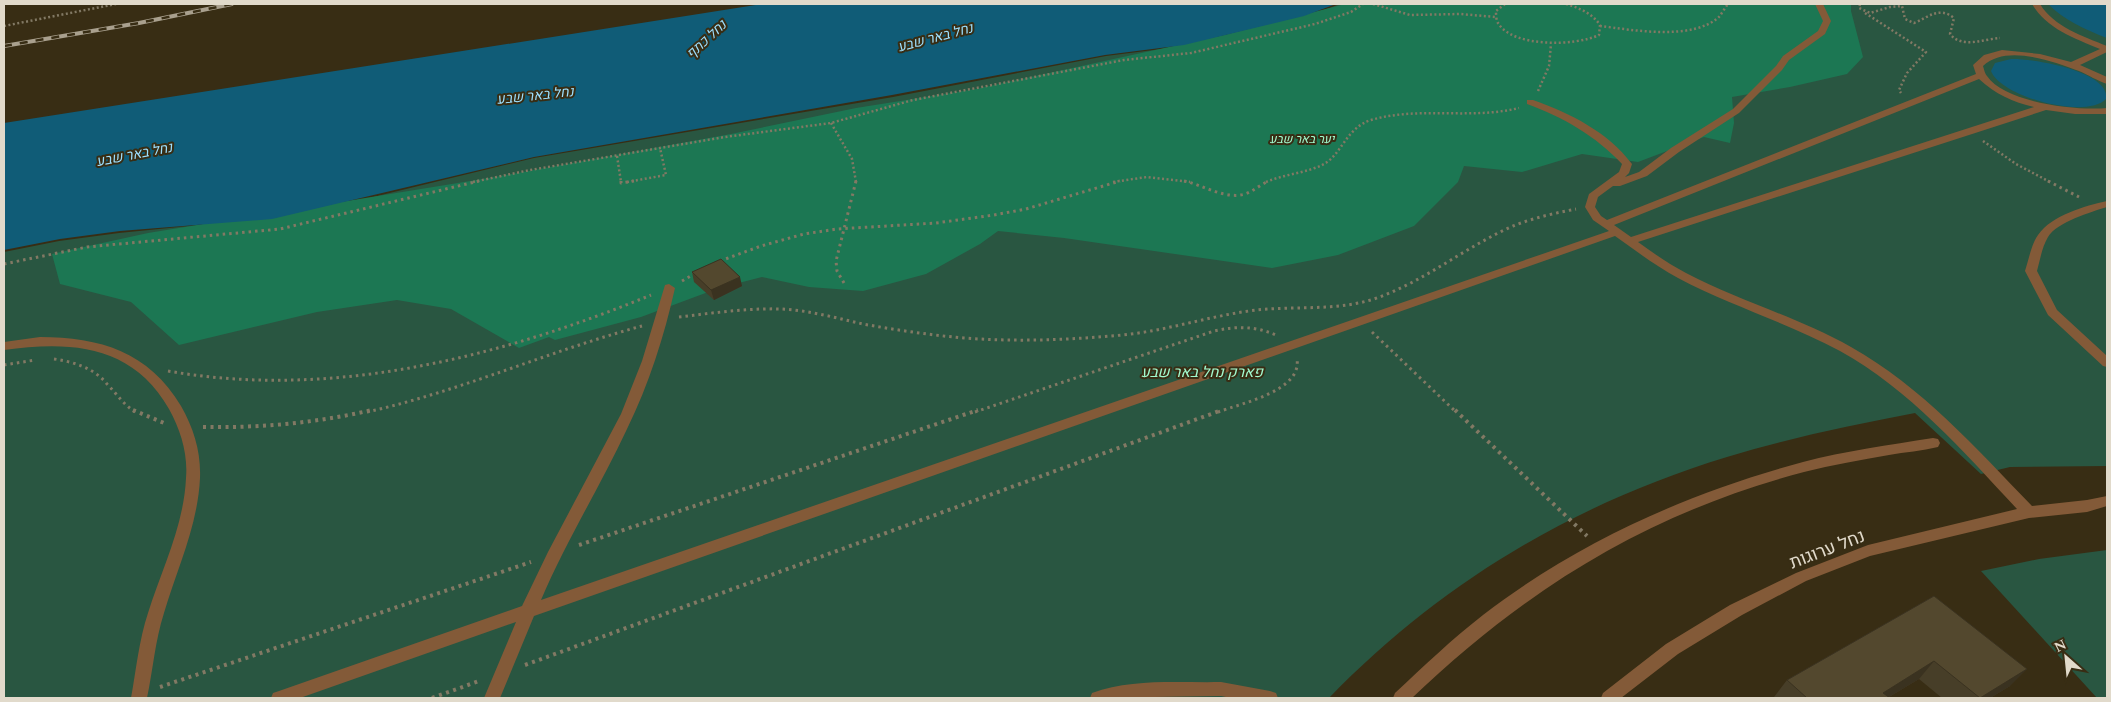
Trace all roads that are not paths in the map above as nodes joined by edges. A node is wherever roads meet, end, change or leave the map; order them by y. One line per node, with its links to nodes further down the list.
1 (1819, 4): 10 (street)
2 (2036, 4): 3 (street)
3 (2107, 49): 4 (street)
4 (2073, 65): 5 (street); 6 (street)
5 (1981, 75): 8 (street); 12 (street)
6 (2107, 81)
7 (1530, 102): 10 (street)
8 (2044, 107): 9 (street); 13 (street)
9 (2107, 111)
10 (1602, 190): 12 (street)
11 (2102, 205): 16 (street)
12 (1612, 228): 13 (street); 22 (street)
13 (1630, 241): 21 (street)
14 (669, 288): 22 (street)
15 (4, 346): 23 (street)
16 (2107, 364)
17 (1933, 443): 28 (street)
18 (2107, 501): 19 (street, נחל ערוגות)
19 (2087, 506): 20 (street, נחל ערוגות); 21 (street, נחל ערוגות)
20 (2107, 508)
21 (2030, 512): 29 (street, נחל ערוגות)
22 (528, 611): 24 (street); 25 (street)
23 (140, 696)
24 (279, 698)
25 (492, 698)
26 (1098, 698): 27 (street)
27 (1270, 698)
28 (1401, 698)
29 (1609, 698)

